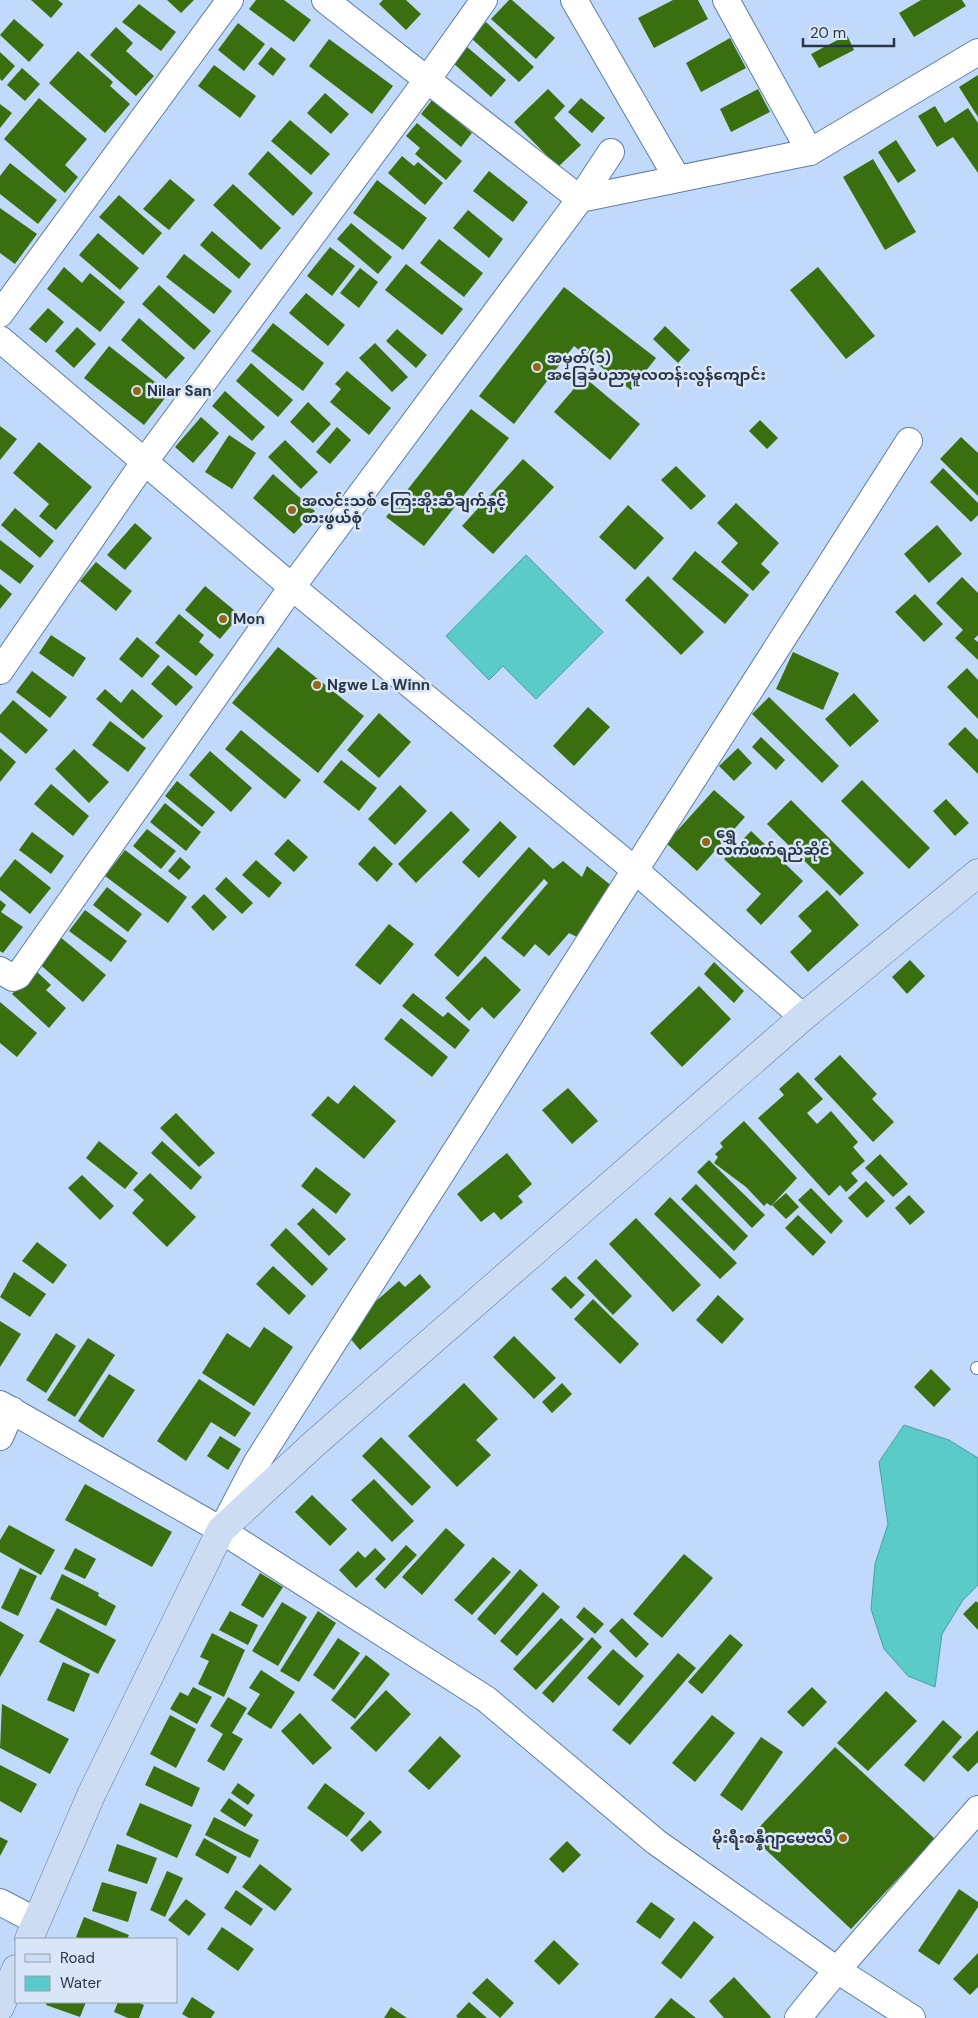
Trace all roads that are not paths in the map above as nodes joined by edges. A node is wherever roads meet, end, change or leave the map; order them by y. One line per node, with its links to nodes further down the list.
1 (230, 0): 12 (street)
2 (325, 0): 7 (street)
3 (484, 0): 7 (street)
4 (574, 0): 10 (street)
5 (726, 0): 9 (street)
6 (978, 52): 9 (street)
7 (427, 80): 11 (street); 15 (street)
8 (611, 152): 11 (street)
9 (810, 152): 10 (street)
10 (677, 178): 11 (street)
11 (580, 198): 16 (street)
12 (0, 314)
13 (0, 339): 15 (street)
14 (909, 441): 18 (street)
15 (145, 461): 16 (street); 17 (street)
16 (292, 587): 18 (street); 20 (street)
17 (0, 671)
18 (636, 871): 21 (street); 24 (street)
19 (978, 874): 21 (main road)
20 (0, 970)
21 (803, 1017): 24 (main road)
22 (6, 1407): 23 (street); 24 (street)
23 (0, 1437)
24 (221, 1530): 27 (main road); 28 (street)
25 (978, 1809): 28 (street)
26 (0, 1902): 27 (street)
27 (33, 1930)
28 (837, 1970): 31 (street); 32 (street)
29 (15, 1971): 30 (main road)
30 (0, 2007)
31 (798, 2018)
32 (912, 2018)

